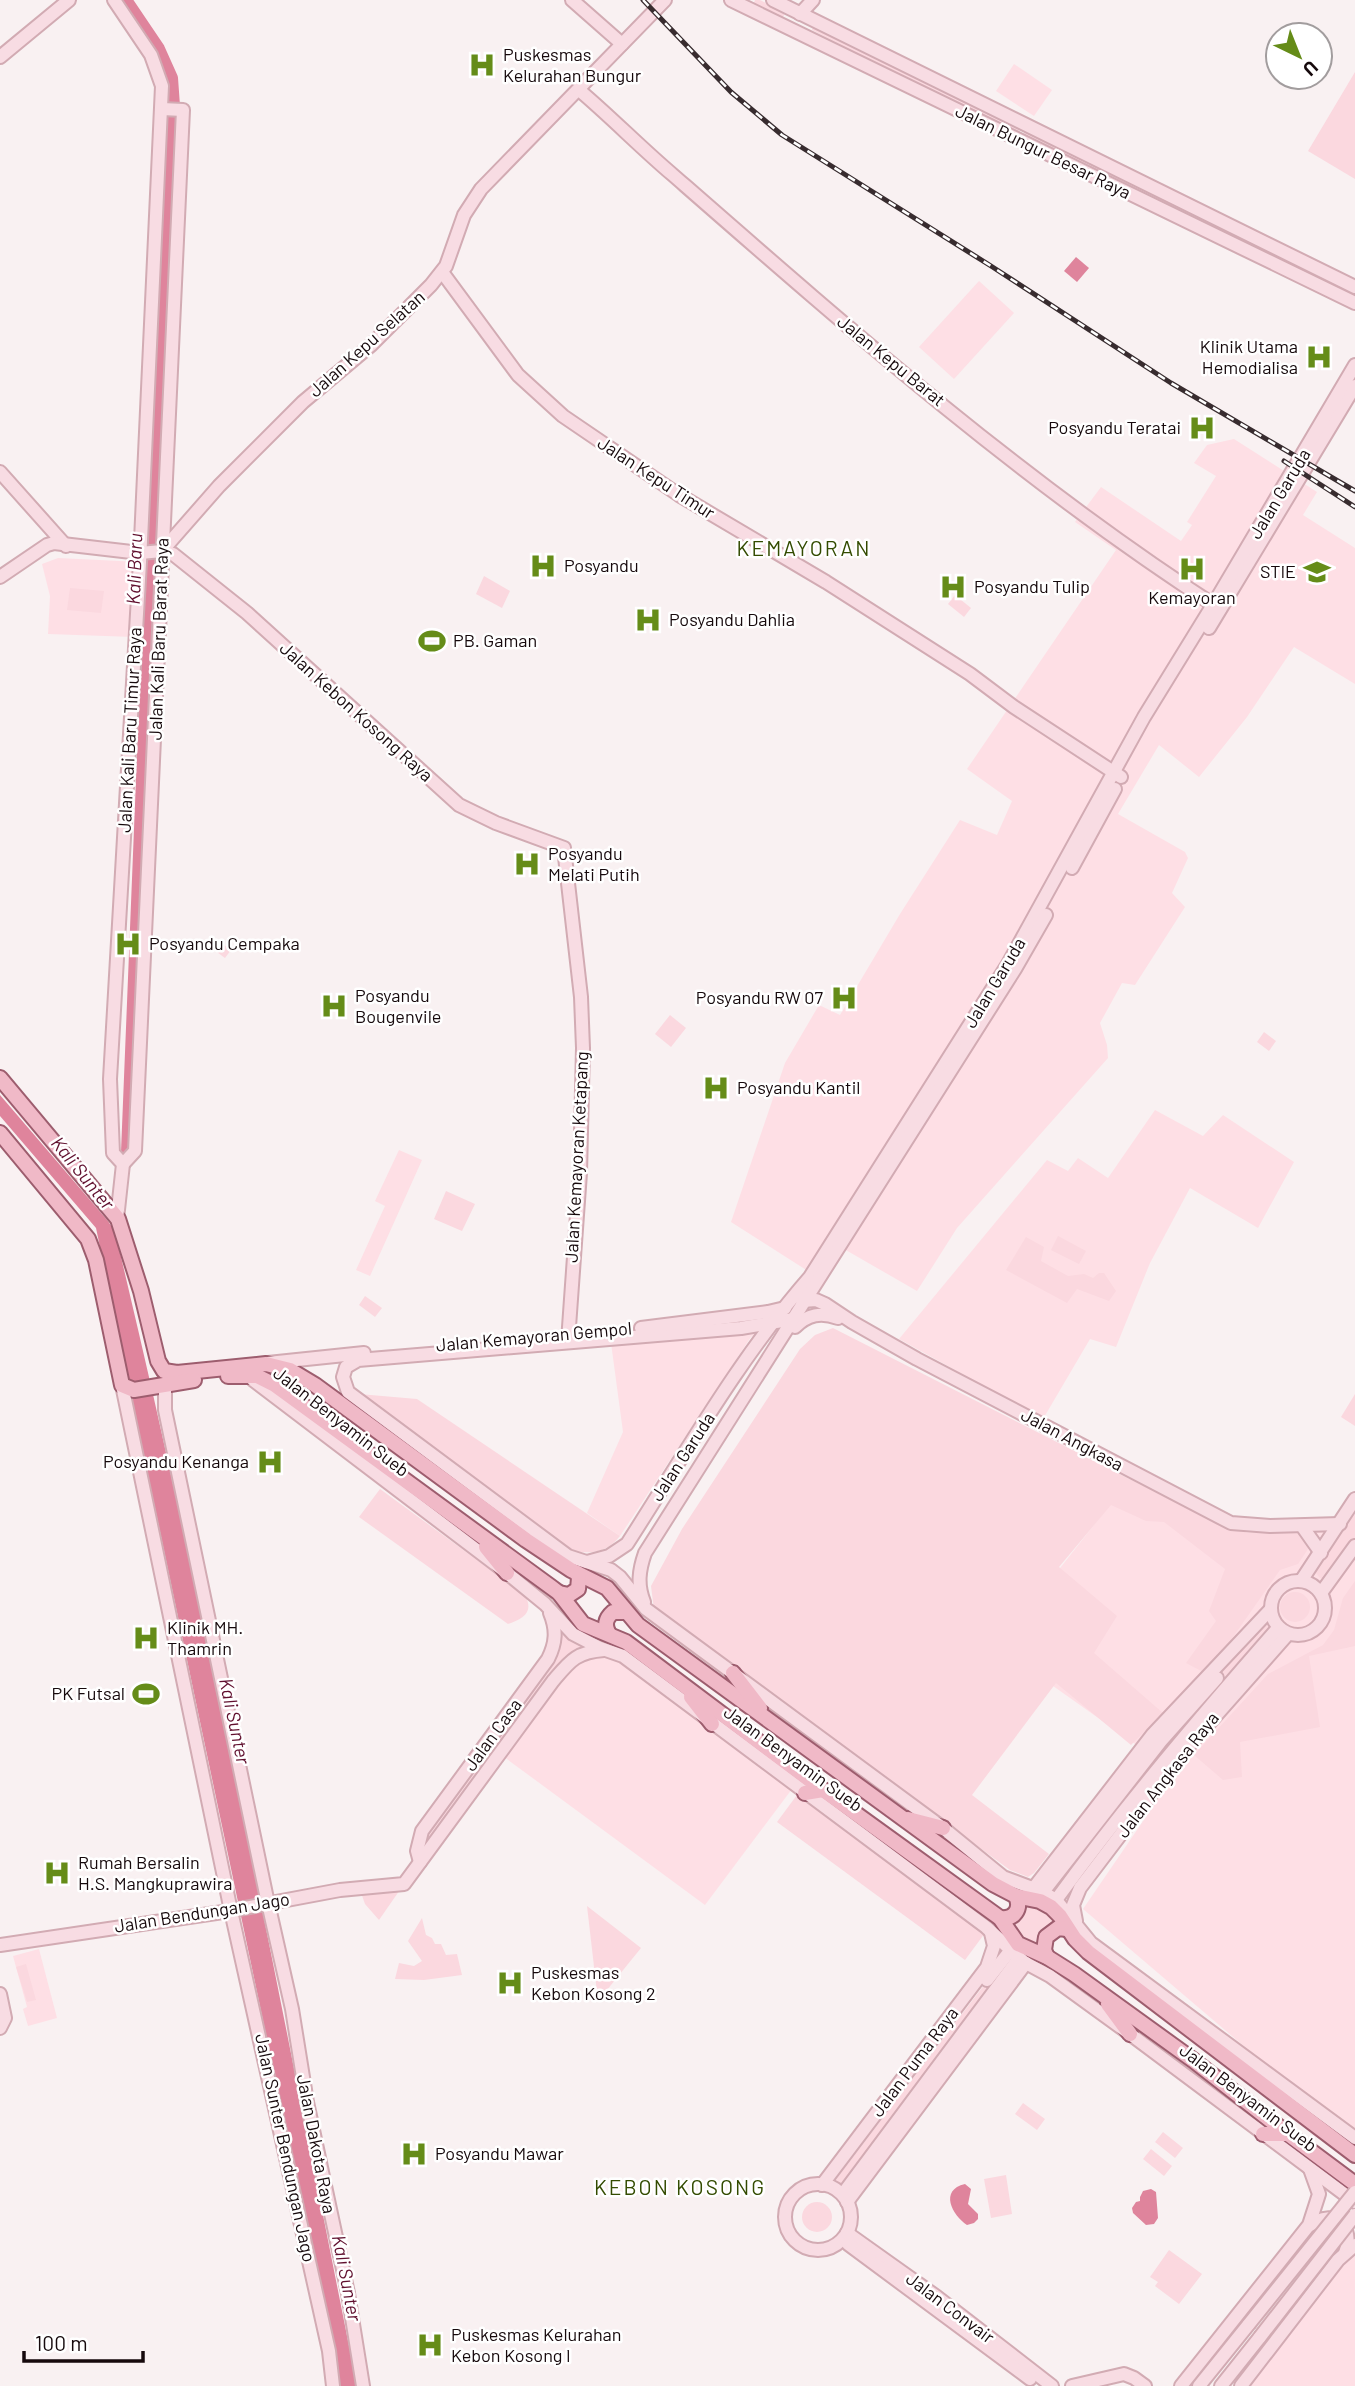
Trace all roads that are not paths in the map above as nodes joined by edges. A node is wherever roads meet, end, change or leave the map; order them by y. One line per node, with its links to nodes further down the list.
1 (69, 0): 12 (street)
2 (114, 0): 14 (street, Jalan Kali Baru Timur Raya)
3 (572, 0): 10 (street)
4 (665, 0): 10 (street, Jalan Kepu Selatan)
5 (773, 0): 8 (street, Jalan Bungur Besar Raya)
6 (813, 0): 8 (street)
7 (739, 2): 9 (street, Jalan Bungur Besar Raya)
8 (796, 12): 9 (street); 11 (street); 15 (street, Jalan Bungur Besar Raya)
9 (787, 29): 11 (street, Jalan Bungur Besar Raya)
10 (622, 44): 13 (street, Jalan Kepu Selatan)
11 (820, 44): 17 (street, Jalan Bungur Besar Raya)
12 (0, 57)
13 (579, 90): 16 (street, Jalan Kepu Selatan); 27 (street, Jalan Kepu Barat)
14 (174, 110): 22 (street, Jalan Kali Baru Barat Raya); 22 (street, Jalan Kali Baru Timur Raya)
15 (1319, 270): 17 (street); 18 (street, Jalan Bungur Besar Raya)
16 (442, 272): 25 (street, Jalan Kepu Selatan); 28 (street, Jalan Kepu Timur)
17 (1312, 282): 19 (street, Jalan Bungur Besar Raya)
18 (1355, 287)
19 (1355, 303)
20 (1355, 365): 27 (street, Jalan Garuda)
21 (1355, 386): 27 (street, Jalan Garuda)
22 (159, 393): 25 (street, Jalan Kali Baru Barat Raya); 25 (street, Jalan Kali Baru Timur Raya)
23 (0, 472): 24 (street)
24 (66, 546): 25 (street); 26 (street)
25 (154, 552): 29 (street, Jalan Kebon Kosong Raya); 32 (street, Jalan Kali Baru Barat Raya); 32 (street, Jalan Kali Baru Timur Raya)
26 (0, 577)
27 (1217, 608): 28 (street, Jalan Garuda)
28 (1118, 775): 33 (street, Jalan Garuda)
29 (564, 848): 41 (street, Jalan Kemayoran Ketapang)
30 (0, 1078): 34 (main road)
31 (0, 1133): 49 (main road)
32 (123, 1164): 34 (street, Jalan Kali Baru Timur Raya)
33 (868, 1193): 35 (street, Jalan Garuda); 36 (street, Jalan Garuda)
34 (119, 1222): 44 (main road)
35 (807, 1300): 36 (street, Jalan Kemayoran Gempol); 37 (street, Jalan Garuda); 38 (street, Jalan Angkasa)
36 (783, 1308): 39 (street, Jalan Garuda); 41 (street, Jalan Kemayoran Gempol)
37 (794, 1319): 39 (street, Jalan Kemayoran Gempol); 43 (street, Jalan Garuda)
38 (852, 1322): 43 (street, Jalan Angkasa); 62 (street, Jalan Angkasa)
39 (772, 1323): 40 (street, Jalan Kemayoran Gempol); 42 (street, Jalan Garuda)
40 (741, 1328): 41 (street, Jalan Kemayoran Gempol); 42 (street)
41 (568, 1338): 44 (street, Jalan Kemayoran Gempol); 45 (street, Jalan Kemayoran Gempol)
42 (755, 1347): 43 (street); 65 (street, Jalan Garuda)
43 (776, 1348): 67 (street, Jalan Garuda)
44 (259, 1364): 47 (main road, Jalan Benyamin Sueb)
45 (346, 1367): 56 (street, Jalan Benyamin Sueb)
46 (242, 1374): 48 (main road); 50 (main road, Jalan Benyamin Sueb); 53 (street, Jalan Benyamin Sueb)
47 (315, 1385): 50 (main road); 51 (main road, Jalan Benyamin Sueb)
48 (159, 1386): 49 (main road); 94 (street)
49 (124, 1387): 95 (street)
50 (302, 1403): 52 (main road, Jalan Benyamin Sueb)
51 (345, 1407): 52 (main road); 55 (main road, Jalan Benyamin Sueb)
52 (332, 1426): 54 (main road, Jalan Benyamin Sueb)
53 (346, 1451): 54 (main road); 58 (street, Jalan Benyamin Sueb)
54 (366, 1451): 57 (main road, Jalan Benyamin Sueb)
55 (407, 1452): 56 (main road); 64 (main road, Jalan Benyamin Sueb)
56 (435, 1457): 60 (street, Jalan Benyamin Sueb)
57 (404, 1480): 58 (main road); 63 (main road, Jalan Benyamin Sueb)
58 (386, 1481): 70 (street, Jalan Benyamin Sueb)
59 (1354, 1504): 61 (street)
60 (511, 1514): 64 (main road); 69 (street, Jalan Benyamin Sueb)
61 (1340, 1524): 62 (street, Jalan Angkasa); 68 (street)
62 (1302, 1526): 68 (street)
63 (475, 1533): 70 (main road); 73 (main road, Jalan Benyamin Sueb)
64 (526, 1540): 69 (main road, Jalan Benyamin Sueb)
65 (627, 1544): 67 (street); 69 (street)
66 (1355, 1546): 71 (street)
67 (645, 1553): 76 (street, Jalan Garuda)
68 (1317, 1558): 71 (street); 72 (street)
69 (582, 1568): 73 (main road); 76 (street, Jalan Benyamin Sueb); 77 (main road, Jalan Benyamin Sueb)
70 (507, 1573): 75 (street, Jalan Benyamin Sueb)
71 (1333, 1577): 74 (street)
72 (1301, 1581): 74 (street); 78 (street)
73 (558, 1593): 79 (main road, Jalan Benyamin Sueb)
74 (1321, 1593): 78 (street)
75 (545, 1604): 80 (street, Jalan Benyamin Sueb); 89 (street, Jalan Casa)
76 (646, 1609): 81 (street, Jalan Benyamin Sueb)
77 (625, 1612): 79 (main road); 83 (main road, Jalan Benyamin Sueb)
78 (1277, 1623): 91 (street, Jalan Angkasa Raya); 93 (street, Jalan Angkasa Raya); 97 (street, Jalan Angkasa Raya)
79 (609, 1634): 82 (main road, Jalan Benyamin Sueb)
80 (604, 1650): 84 (street, Jalan Benyamin Sueb); 89 (street, Jalan Casa)
81 (733, 1673): 83 (main road); 88 (street, Jalan Benyamin Sueb)
82 (677, 1679): 84 (main road); 85 (main road, Jalan Benyamin Sueb)
83 (771, 1721): 87 (main road, Jalan Benyamin Sueb)
84 (712, 1724): 86 (street, Jalan Benyamin Sueb)
85 (824, 1790): 86 (main road); 96 (main road, Jalan Benyamin Sueb)
86 (805, 1793): 98 (street, Jalan Benyamin Sueb)
87 (900, 1816): 88 (main road); 92 (main road, Jalan Benyamin Sueb)
88 (943, 1828): 91 (street, Jalan Benyamin Sueb)
89 (420, 1862): 90 (street, Jalan Casa)
90 (404, 1884): 94 (street, Jalan Bendungan Jago)
91 (1041, 1889): 93 (street, Jalan Benyamin Sueb)
92 (1016, 1896): 96 (main road); 97 (main road, Jalan Benyamin Sueb)
93 (1058, 1897): 97 (street, Jalan Benyamin Sueb)
94 (266, 1903): 95 (street, Jalan Bendungan Jago); 128 (street, Jalan Dakota Raya)
95 (235, 1910): 99 (street, Jalan Bendungan Jago); 127 (street, Jalan Sunter Bendungan Jago)
96 (1000, 1918): 101 (main road, Jalan Benyamin Sueb)
97 (1072, 1928): 101 (main road); 102 (street, Jalan Benyamin Sueb); 105 (main road, Jalan Benyamin Sueb)
98 (991, 1933): 100 (street, Jalan Benyamin Sueb); 116 (street, Jalan Puma Raya)
99 (0, 1945)
100 (1018, 1957): 107 (street, Jalan Benyamin Sueb); 116 (street, Jalan Puma Raya); 118 (street, Jalan Puma Raya)
101 (1047, 1957): 104 (main road, Jalan Benyamin Sueb)
102 (1138, 1978): 105 (main road); 109 (street, Jalan Benyamin Sueb)
103 (0, 1994): 106 (street)
104 (1101, 1994): 107 (main road); 111 (main road, Jalan Benyamin Sueb)
105 (1148, 1998): 108 (main road, Jalan Benyamin Sueb)
106 (0, 2028)
107 (1130, 2034): 110 (street, Jalan Benyamin Sueb)
108 (1273, 2094): 109 (main road); 113 (main road, Jalan Benyamin Sueb)
109 (1300, 2099): 112 (street, Jalan Benyamin Sueb)
110 (1263, 2134): 111 (main road); 114 (street, Jalan Benyamin Sueb)
111 (1288, 2134): 115 (main road, Jalan Benyamin Sueb)
112 (1353, 2136)
113 (1355, 2155)
114 (1310, 2169): 119 (street, Jalan Benyamin Sueb); 121 (street)
115 (1355, 2183)
116 (826, 2186): 118 (street); 122 (street)
117 (1355, 2192): 135 (street, bridge)
118 (844, 2199): 122 (street)
119 (1355, 2202)
120 (1355, 2215): 126 (street, bridge)
121 (1309, 2225): 124 (street); 125 (street)
122 (844, 2236): 129 (street, Jalan Convair); 130 (street, Jalan Convair)
123 (1355, 2245): 124 (street)
124 (1338, 2260): 138 (street)
125 (1197, 2366): 133 (street); 134 (street)
126 (1233, 2371): 136 (street); 137 (street)
127 (334, 2386)
128 (363, 2386)
129 (1040, 2386)
130 (1052, 2386)
131 (1072, 2386): 132 (street)
132 (1145, 2386)
133 (1181, 2386)
134 (1190, 2386)
135 (1199, 2386)
136 (1221, 2386)
137 (1235, 2386)
138 (1241, 2386)

